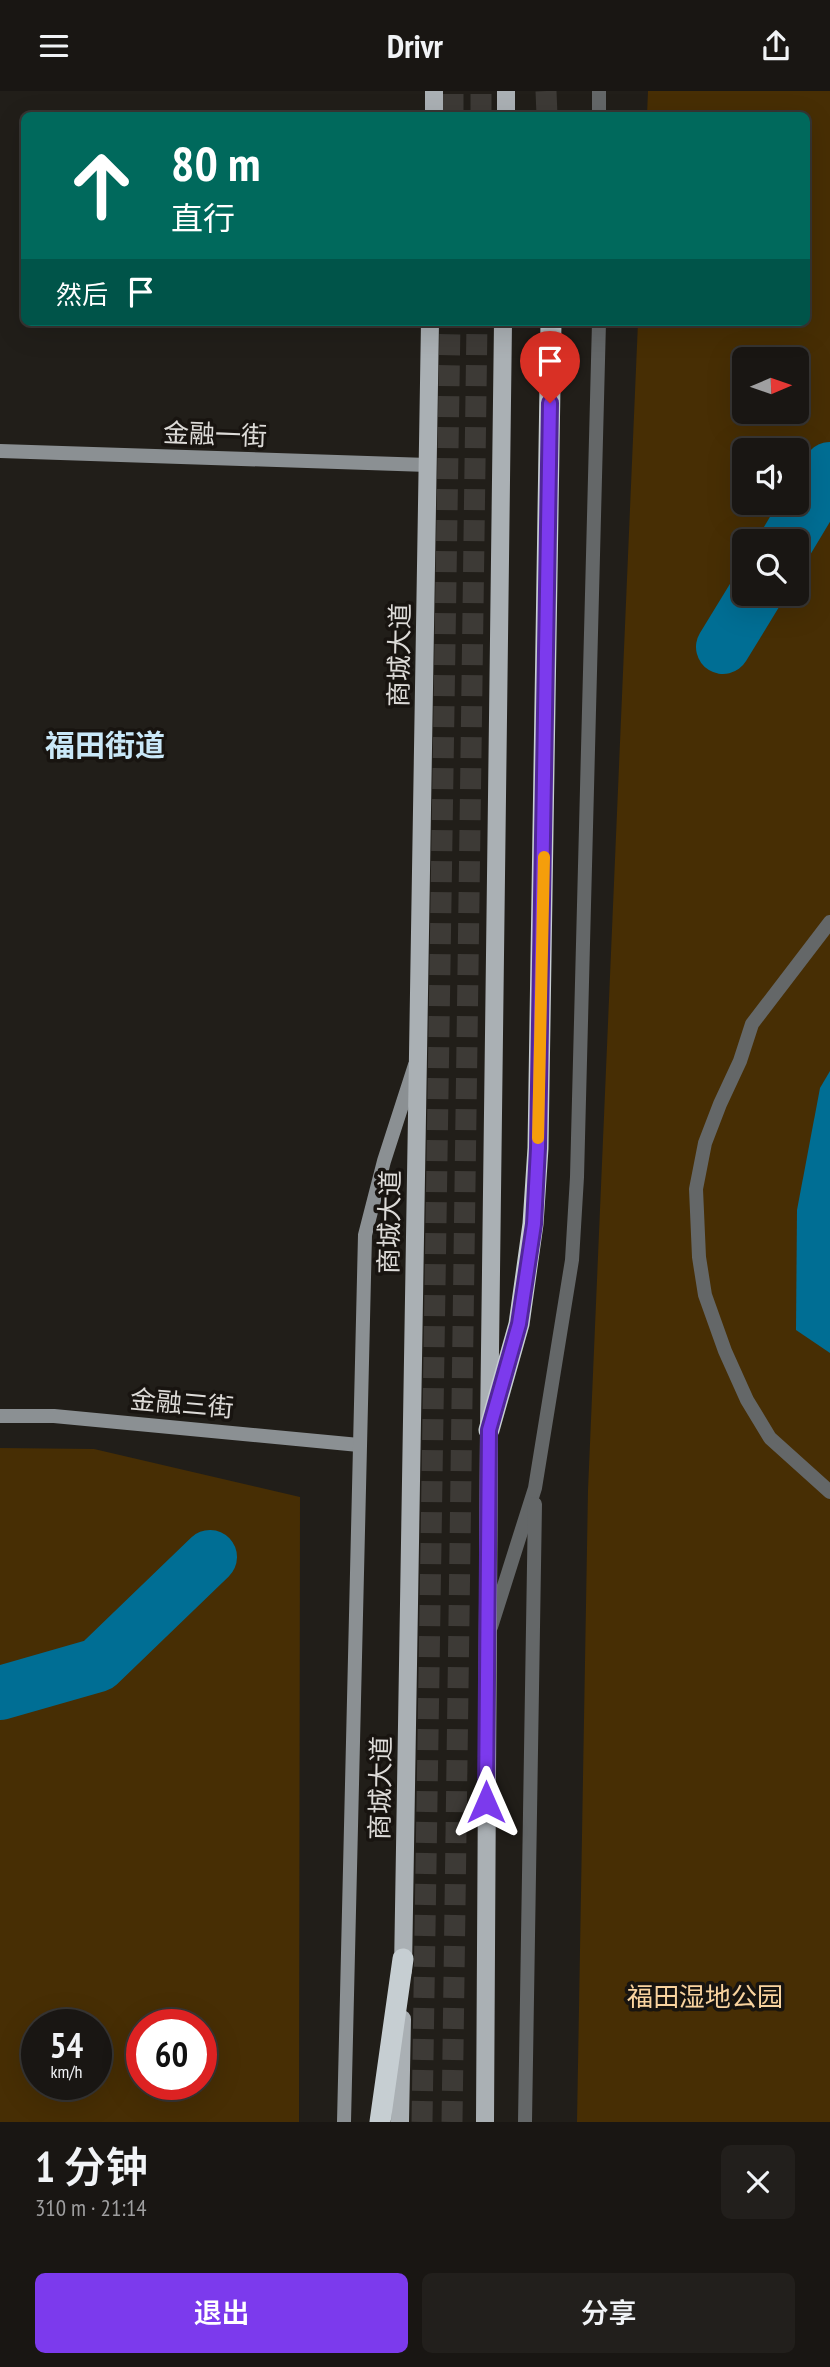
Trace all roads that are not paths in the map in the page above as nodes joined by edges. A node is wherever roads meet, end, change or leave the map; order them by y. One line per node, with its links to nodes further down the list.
1 (434, 91): 4 (main road)
2 (506, 91): 5 (main road)
3 (599, 91): 6 (street)
4 (434, 112)
5 (506, 112)
6 (599, 112)
7 (430, 326): 12 (main road, 商城大道)
8 (503, 326): 16 (main road)
9 (551, 326): 16 (highway)
10 (599, 326): 18 (street)
11 (0, 451): 12 (street, 金融一街)
12 (428, 465): 14 (main road, 商城大道)
13 (830, 922): 19 (street)
14 (418, 1054): 17 (street); 21 (main road, 商城大道)
15 (0, 1416): 17 (street, 金融三街)
16 (489, 1430): 20 (main road)
17 (359, 1445): 22 (street)
18 (535, 1488): 20 (street); 26 (street)
19 (830, 1492)
20 (486, 1642): 25 (main road)
21 (403, 1959): 23 (highway); 24 (main road, 商城大道)
22 (344, 2122)
23 (380, 2122)
24 (400, 2122)
25 (485, 2122)
26 (525, 2122)

